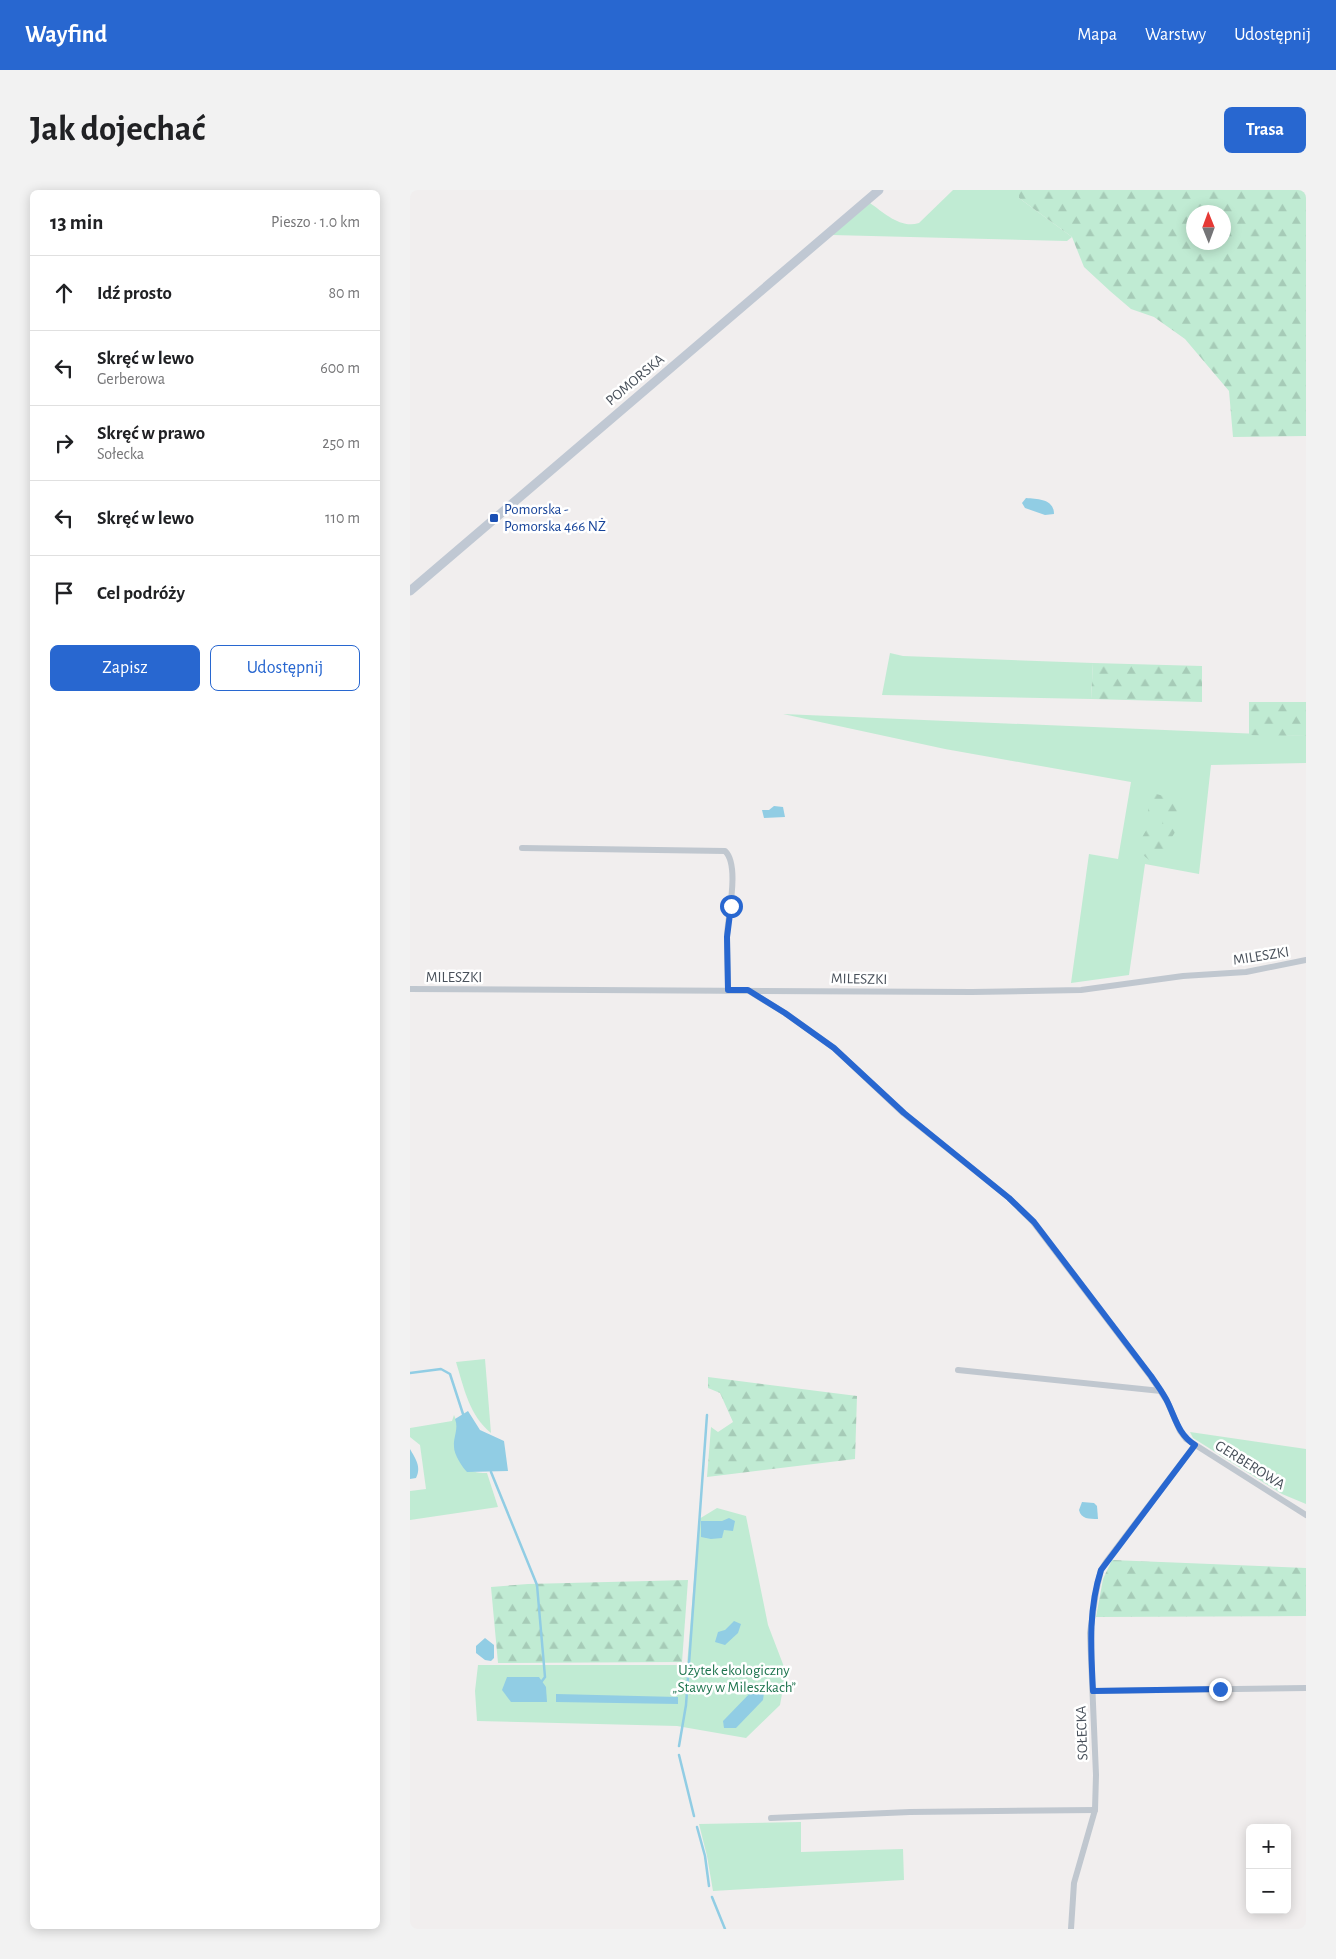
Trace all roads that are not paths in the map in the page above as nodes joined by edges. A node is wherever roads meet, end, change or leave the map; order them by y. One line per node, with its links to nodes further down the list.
1 (879, 190): 2 (street, POMORSKA)
2 (410, 591)
3 (522, 848): 6 (street)
4 (1306, 960): 7 (street, MILESZKI)
5 (410, 989): 6 (street, MILESZKI)
6 (728, 990): 7 (street, MILESZKI)
7 (748, 990): 9 (street, GERBEROWA)
8 (958, 1370): 9 (street)
9 (1161, 1391): 10 (street, GERBEROWA)
10 (1195, 1445): 11 (street, GERBEROWA); 13 (street, SOŁECKA)
11 (1306, 1515)
12 (1306, 1688): 13 (street)
13 (1093, 1691): 14 (street, SOŁECKA)
14 (1095, 1810): 15 (street); 16 (street, SOŁECKA)
15 (771, 1818)
16 (1071, 1929)

